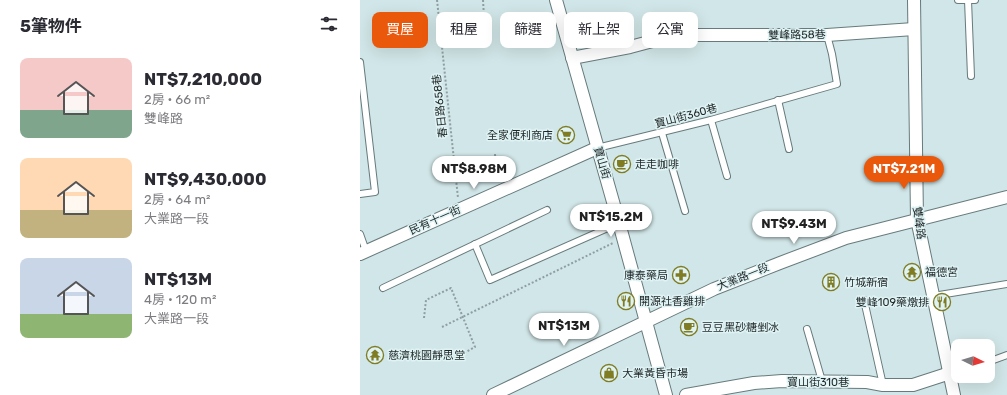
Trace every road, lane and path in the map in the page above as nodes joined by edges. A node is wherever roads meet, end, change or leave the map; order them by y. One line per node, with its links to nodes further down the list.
1 (437, 0): 24 (path, 春日路658巷)
2 (483, 0): 8 (path)
3 (556, 0): 11 (street, 寶山街)
4 (914, 0): 9 (street, 雙峰路)
5 (958, 0): 6 (lane)
6 (968, 0): 7 (lane); 13 (lane)
7 (975, 0)
8 (484, 12)
9 (914, 29): 10 (street, 雙峰路58巷); 27 (street, 雙峰路)
10 (827, 35): 11 (street, 雙峰路58巷); 14 (lane, 寶山街360巷)
11 (572, 58): 17 (street, 寶山街)
12 (360, 62): 22 (lane)
13 (971, 76)
14 (778, 100): 15 (lane, 寶山街360巷); 18 (lane)
15 (711, 120): 16 (lane, 寶山街360巷); 20 (lane)
16 (662, 133): 17 (lane, 寶山街360巷); 26 (lane)
17 (598, 148): 21 (street, 民有十一街); 28 (street, 寶山街)
18 (789, 149)
19 (495, 154): 21 (path)
20 (727, 176)
21 (498, 192): 24 (street, 民有十一街)
22 (360, 194)
23 (1007, 197): 27 (street, 大業路一段)
24 (459, 210): 32 (street, 民有十一街)
25 (547, 210): 31 (lane)
26 (685, 211)
27 (917, 219): 35 (street, 雙峰路); 39 (street, 大業路一段)
28 (619, 223): 31 (lane); 39 (street, 寶山街)
29 (360, 234): 32 (lane)
30 (616, 242): 37 (path)
31 (475, 244): 34 (lane)
32 (363, 252)
33 (1007, 284): 35 (lane)
34 (383, 288)
35 (933, 296): 45 (street, 雙峰路)
36 (864, 300): 49 (lane)
37 (463, 317): 38 (path); 40 (path); 42 (path)
38 (424, 318)
39 (646, 322): 50 (street, 大業路一段); 51 (street, 寶山街)
40 (442, 327)
41 (807, 329): 47 (lane)
42 (439, 349)
43 (1007, 355): 44 (lane)
44 (995, 359)
45 (951, 361)
46 (951, 373): 49 (street, 寶山街310巷)
47 (822, 381): 49 (street, 寶山街310巷); 52 (street, 寶山街310巷)
48 (954, 383): 53 (street, 雙峰路)
49 (884, 385)
50 (493, 395)
51 (666, 395)
52 (686, 395)
53 (954, 395)

